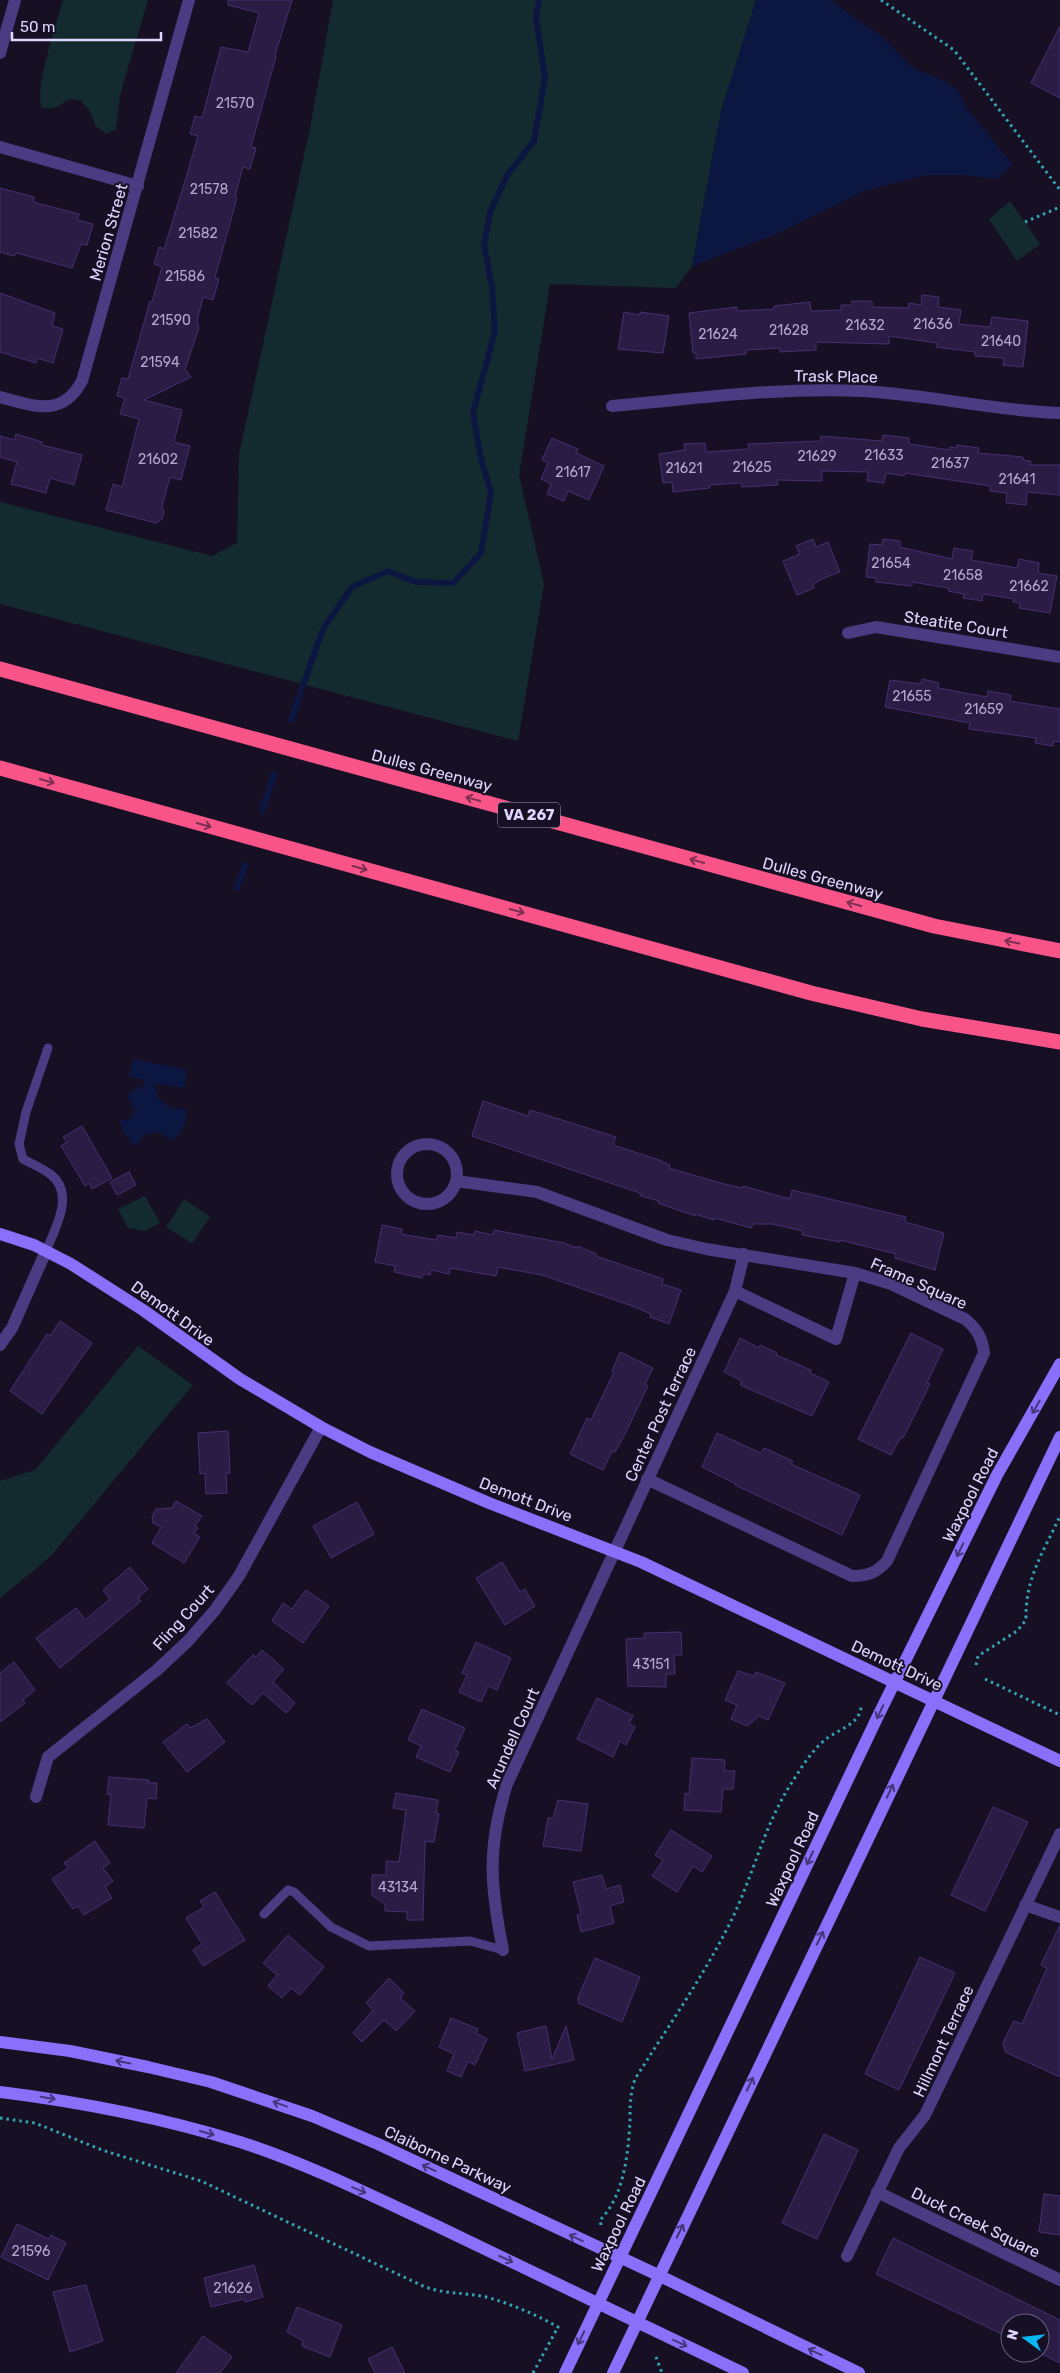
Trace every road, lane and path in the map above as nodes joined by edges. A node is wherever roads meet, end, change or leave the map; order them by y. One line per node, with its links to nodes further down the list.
1 (15, 0): 4 (street)
2 (189, 0): 6 (street, Merion Street)
3 (881, 0): 7 (path)
4 (0, 52)
5 (0, 147): 6 (street)
6 (138, 186): 10 (street, Merion Street)
7 (1060, 190)
8 (1060, 207): 9 (path)
9 (1025, 222)
10 (0, 397)
11 (612, 406): 12 (street, Trask Place)
12 (1060, 413)
13 (848, 634): 14 (street, Steatite Court)
14 (1060, 657)
15 (0, 669): 17 (highway, Dulles Greenway / VA 267, one-way to 15)
16 (0, 768): 18 (highway, one-way to 18)
17 (1060, 951)
18 (1060, 1042)
19 (48, 1048): 22 (lane)
20 (456, 1181): 20 (street); 23 (street, Frame Square)
21 (0, 1234): 22 (street, Demott Drive)
22 (46, 1251): 26 (street); 28 (street, Demott Drive)
23 (744, 1254): 24 (street, Frame Square); 25 (street, Center Post Terrace)
24 (855, 1273): 25 (street); 30 (street, Frame Square)
25 (735, 1291): 30 (street, Center Post Terrace)
26 (0, 1345)
27 (1060, 1364): 35 (street, Waxpool Road, one-way to 35)
28 (321, 1427): 32 (street, Demott Drive); 40 (street, Fling Court)
29 (1060, 1437): 36 (street)
30 (647, 1479): 32 (street, Center Post Terrace)
31 (1060, 1516): 33 (path)
32 (615, 1550): 35 (street, Demott Drive); 45 (street, Arundell Court)
33 (976, 1665)
34 (985, 1679): 38 (path)
35 (895, 1682): 36 (street, Demott Drive); 52 (street, Waxpool Road, one-way to 52)
36 (934, 1700): 39 (street, Demott Drive); 53 (street, one-way to 36)
37 (861, 1707): 50 (path)
38 (1060, 1715)
39 (1060, 1761)
40 (36, 1797)
41 (1060, 1834): 42 (street, Hillmont Terrace)
42 (1025, 1905): 44 (street); 49 (street, Hillmont Terrace)
43 (264, 1914): 45 (lane)
44 (1060, 1917)
45 (503, 1950)
46 (0, 2042): 52 (street, Claiborne Parkway, one-way to 46)
47 (0, 2092): 55 (street, one-way to 55)
48 (0, 2118): 58 (path)
49 (877, 2192): 51 (street, Hillmont Terrace); 54 (street, Duck Creek Square)
50 (601, 2225)
51 (847, 2256)
52 (620, 2258): 53 (street, Claiborne Parkway); 55 (street, Waxpool Road)
53 (658, 2275): 56 (street); 65 (street, Claiborne Parkway, one-way to 53)
54 (1060, 2280)
55 (598, 2303): 56 (street); 61 (street, Waxpool Road, one-way to 61)
56 (637, 2322): 62 (street); 64 (street, one-way to 64)
57 (560, 2323): 58 (path)
58 (558, 2327): 60 (path)
59 (656, 2357): 63 (path)
60 (533, 2373)
61 (565, 2373)
62 (613, 2373)
63 (662, 2373)
64 (744, 2373)
65 (860, 2373)

